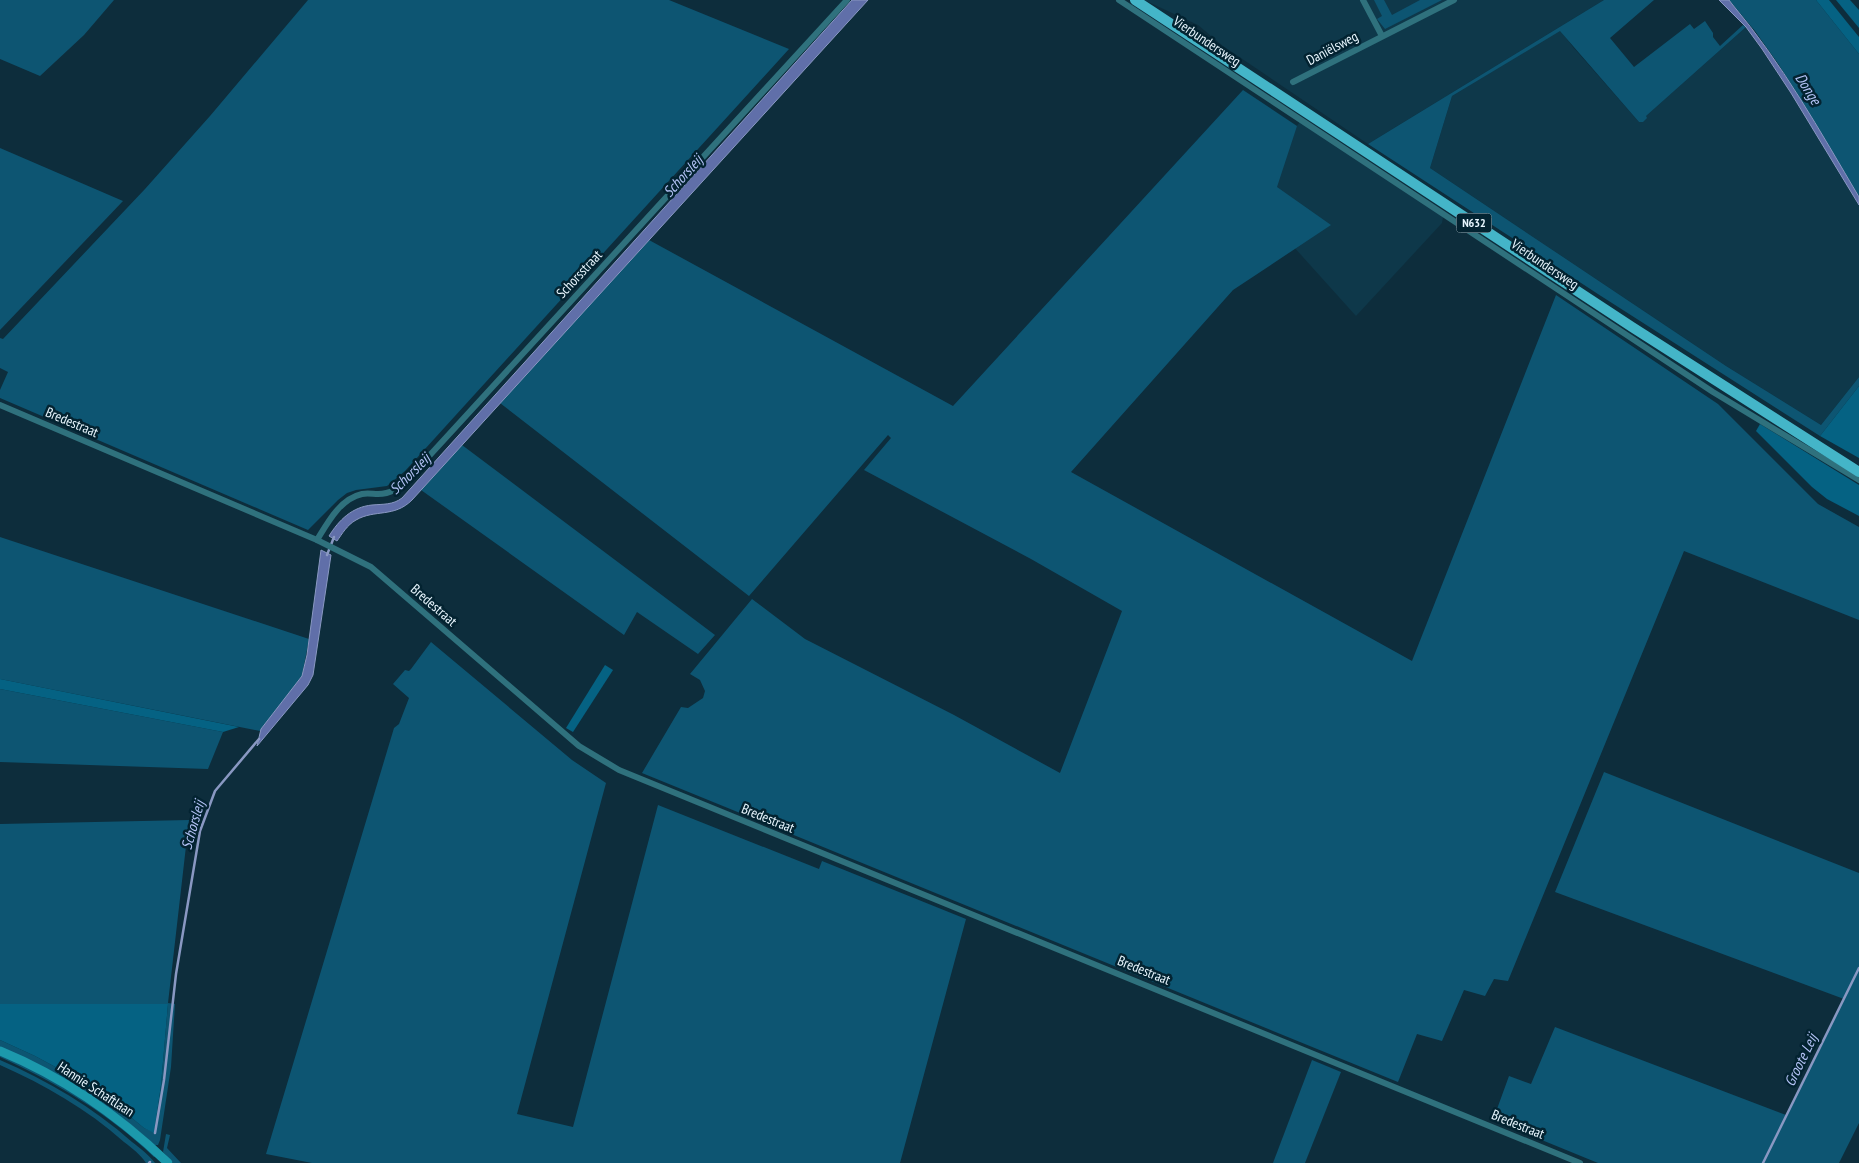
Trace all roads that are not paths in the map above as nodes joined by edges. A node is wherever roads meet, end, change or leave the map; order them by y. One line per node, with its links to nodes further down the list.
1 (847, 0): 13 (street, Schorsstraat)
2 (1119, 0): 6 (street, Vierbundersweg)
3 (1135, 0): 6 (main road, Vierbundersweg / N632)
4 (1363, 0): 7 (street)
5 (1454, 0): 7 (street, Daniëlsweg)
6 (1162, 22): 10 (main road, Vierbundersweg / N632)
7 (1382, 36): 8 (street, Daniëlsweg)
8 (1293, 82)
9 (0, 405): 13 (street, Bredestraat)
10 (1756, 412): 11 (main road, Vierbundersweg / N632); 12 (street, Vierbundersweg)
11 (1859, 472)
12 (1859, 480)
13 (318, 540): 16 (street, Bredestraat)
14 (0, 1051): 15 (main road, Hannie Schaftlaan)
15 (168, 1163)
16 (1580, 1163)

